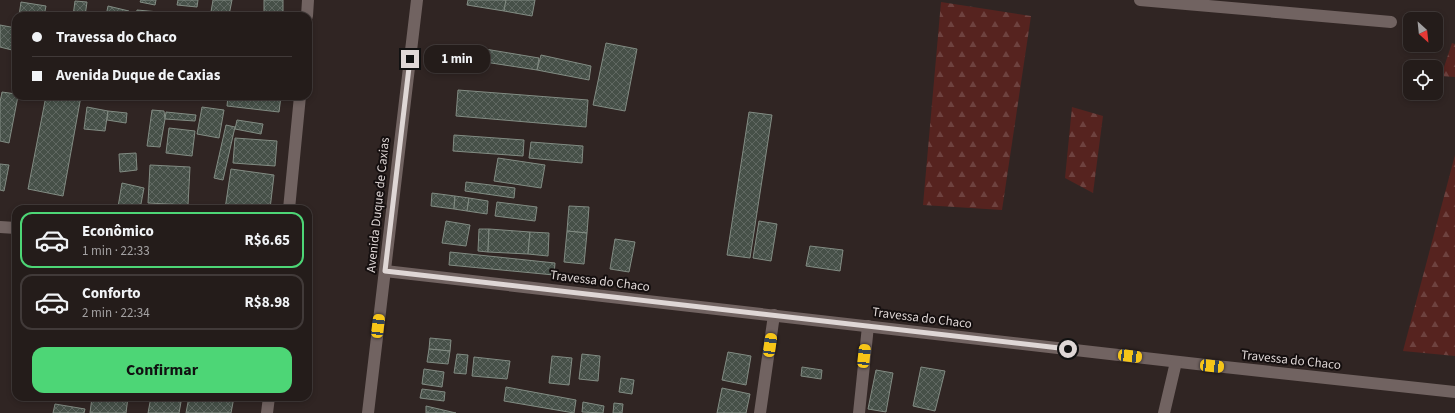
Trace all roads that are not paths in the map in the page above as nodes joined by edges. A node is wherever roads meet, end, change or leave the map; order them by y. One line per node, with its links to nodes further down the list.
1 (308, 0): 4 (street)
2 (417, 0): 10 (street, Avenida Duque de Caxias)
3 (1140, 0): 5 (street)
4 (307, 12)
5 (1391, 22)
6 (300, 100): 7 (street)
7 (289, 205)
8 (0, 227): 9 (street)
9 (12, 228)
10 (385, 271): 11 (street, Travessa do Chaco); 17 (street, Avenida Duque de Caxias)
11 (774, 315): 12 (street, Travessa do Chaco); 18 (street)
12 (868, 326): 13 (street, Travessa do Chaco); 19 (street)
13 (1176, 362): 14 (street, Travessa do Chaco); 20 (street)
14 (1455, 392)
15 (268, 401): 16 (street)
16 (267, 413)
17 (368, 413)
18 (760, 413)
19 (859, 413)
20 (1164, 413)

